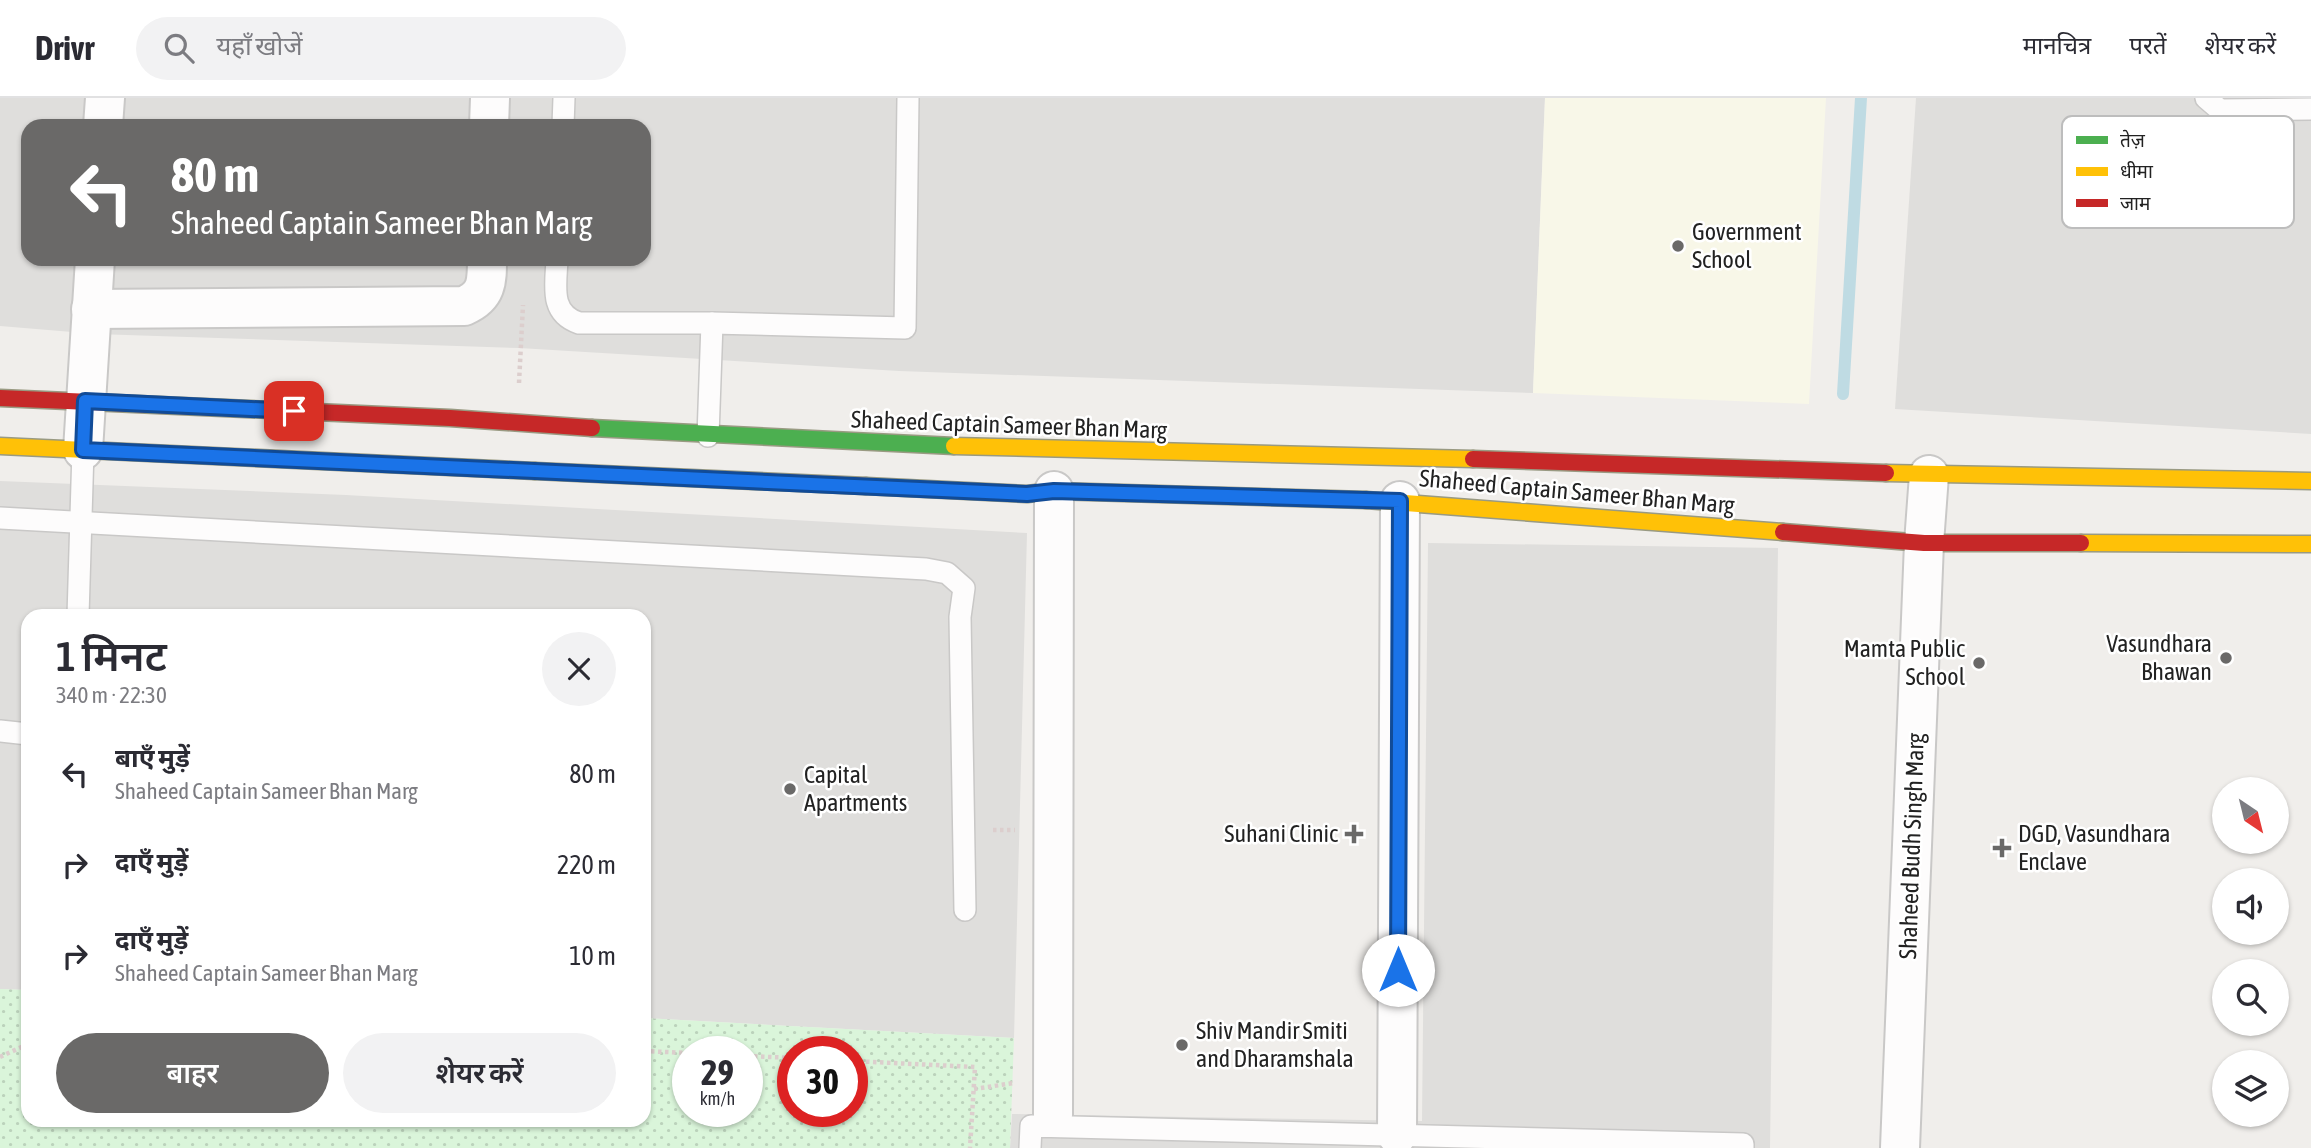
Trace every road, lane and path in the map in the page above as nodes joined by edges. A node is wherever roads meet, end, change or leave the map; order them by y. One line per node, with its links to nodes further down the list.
1 (105, 98): 7 (street)
2 (490, 98): 8 (street)
3 (564, 98): 9 (lane)
4 (908, 98): 15 (lane)
5 (2206, 98): 6 (lane)
6 (2311, 109)
7 (104, 119)
8 (489, 119)
9 (563, 119)
10 (94, 266): 14 (street)
11 (487, 266): 14 (street)
12 (557, 266): 15 (lane)
13 (524, 300): 18 (path)
14 (91, 309): 17 (street)
15 (712, 323): 19 (lane)
16 (0, 398): 17 (street, Shaheed Captain Sameer Bhan Marg)
17 (85, 401): 18 (street, Shaheed Captain Sameer Bhan Marg); 21 (street)
18 (516, 423): 19 (street, Shaheed Captain Sameer Bhan Marg)
19 (708, 436): 22 (street, Shaheed Captain Sameer Bhan Marg); 23 (street)
20 (0, 446): 21 (street, Shaheed Captain Sameer Bhan Marg)
21 (83, 450): 23 (street, Shaheed Captain Sameer Bhan Marg); 28 (lane)
22 (1930, 475): 24 (street, Shaheed Captain Sameer Bhan Marg); 29 (street, Shaheed Budh Singh Marg)
23 (706, 479): 25 (street, Shaheed Captain Sameer Bhan Marg)
24 (2311, 481)
25 (1054, 491): 26 (street, Shaheed Captain Sameer Bhan Marg); 35 (street)
26 (1400, 501): 29 (street, Shaheed Captain Sameer Bhan Marg); 43 (street)
27 (0, 518): 28 (lane)
28 (81, 523): 31 (lane); 34 (lane)
29 (1924, 543): 30 (street, Shaheed Captain Sameer Bhan Marg); 49 (street, Shaheed Budh Singh Marg)
30 (2311, 544)
31 (78, 609)
32 (0, 731): 33 (lane)
33 (21, 733)
34 (964, 829): 35 (path); 36 (lane)
35 (1054, 830): 42 (street)
36 (965, 910)
37 (21, 1047): 40 (path)
38 (651, 1051): 39 (path)
39 (672, 1052)
40 (0, 1057)
41 (868, 1062): 46 (path)
42 (1055, 1121): 44 (lane); 47 (lane)
43 (1397, 1135): 44 (lane); 45 (lane)
44 (1298, 1140)
45 (1558, 1144): 48 (lane)
46 (970, 1148)
47 (1030, 1148)
48 (1743, 1148)
49 (1900, 1148)

